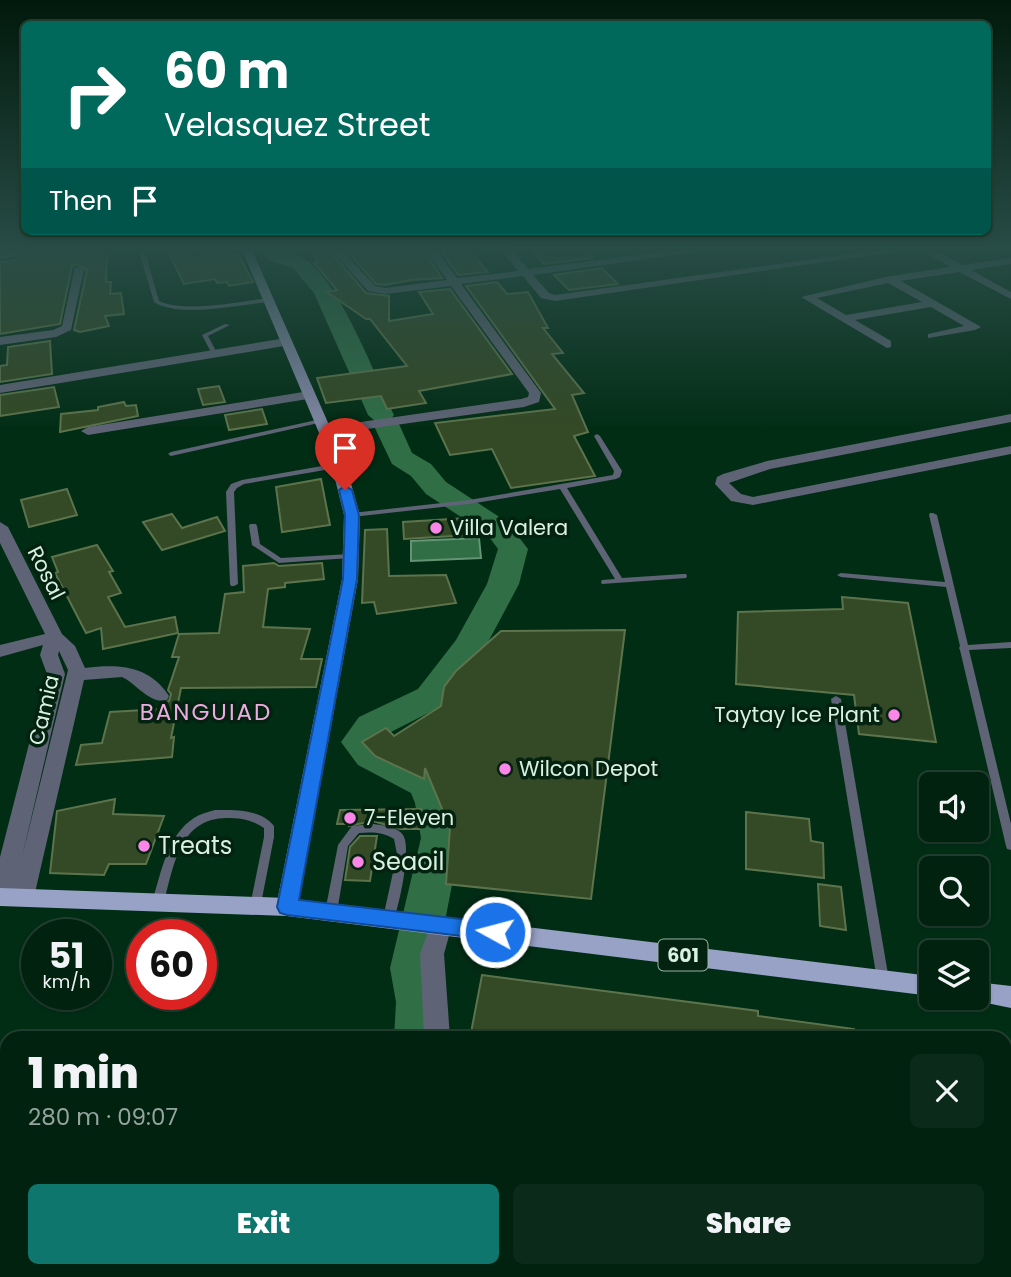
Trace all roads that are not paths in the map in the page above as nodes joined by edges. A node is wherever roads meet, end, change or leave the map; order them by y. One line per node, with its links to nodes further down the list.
1 (70, 310): 10 (street)
2 (272, 310): 11 (main road)
3 (473, 310): 17 (street)
4 (828, 310): 7 (street)
5 (896, 310): 7 (street)
6 (944, 310): 9 (street)
7 (844, 319): 12 (street)
8 (227, 324): 13 (lane)
9 (932, 336)
10 (0, 341)
11 (286, 342): 13 (street); 15 (main road)
12 (887, 344)
13 (215, 354): 14 (street)
14 (0, 389)
15 (309, 395): 17 (main road); 18 (street)
16 (1011, 418): 20 (street)
17 (322, 426): 21 (lane); 22 (main road)
18 (88, 431)
19 (597, 436): 23 (lane)
20 (1011, 450)
21 (171, 454)
22 (339, 465): 24 (main road); 33 (lane)
23 (564, 487): 24 (lane); 31 (lane)
24 (352, 515): 28 (main road)
25 (933, 515): 34 (lane)
26 (253, 526): 28 (lane)
27 (0, 527): 35 (street, Rosal)
28 (351, 556): 46 (main road)
29 (841, 575): 34 (lane)
30 (682, 576): 31 (lane)
31 (620, 581): 32 (lane)
32 (605, 582)
33 (234, 584)
34 (949, 585): 37 (lane)
35 (55, 637): 38 (street); 39 (street, Camia); 43 (street, Camia)
36 (1011, 645): 37 (lane)
37 (963, 648): 42 (lane)
38 (0, 651)
39 (75, 675): 40 (street); 43 (street, Camia)
40 (160, 696)
41 (836, 699): 50 (lane)
42 (1011, 846)
43 (8, 897): 44 (main road, 601)
44 (158, 902): 45 (main road, 601); 45 (lane)
45 (256, 906): 46 (main road, 601)
46 (287, 907): 47 (main road, 601)
47 (331, 912): 48 (main road, 601); 48 (lane)
48 (389, 918): 49 (main road, 601)
49 (430, 923): 50 (main road, 601); 54 (street)
50 (883, 980): 51 (main road, 601)
51 (919, 984)
52 (989, 994): 53 (main road)
53 (1011, 997)
54 (437, 1031)

